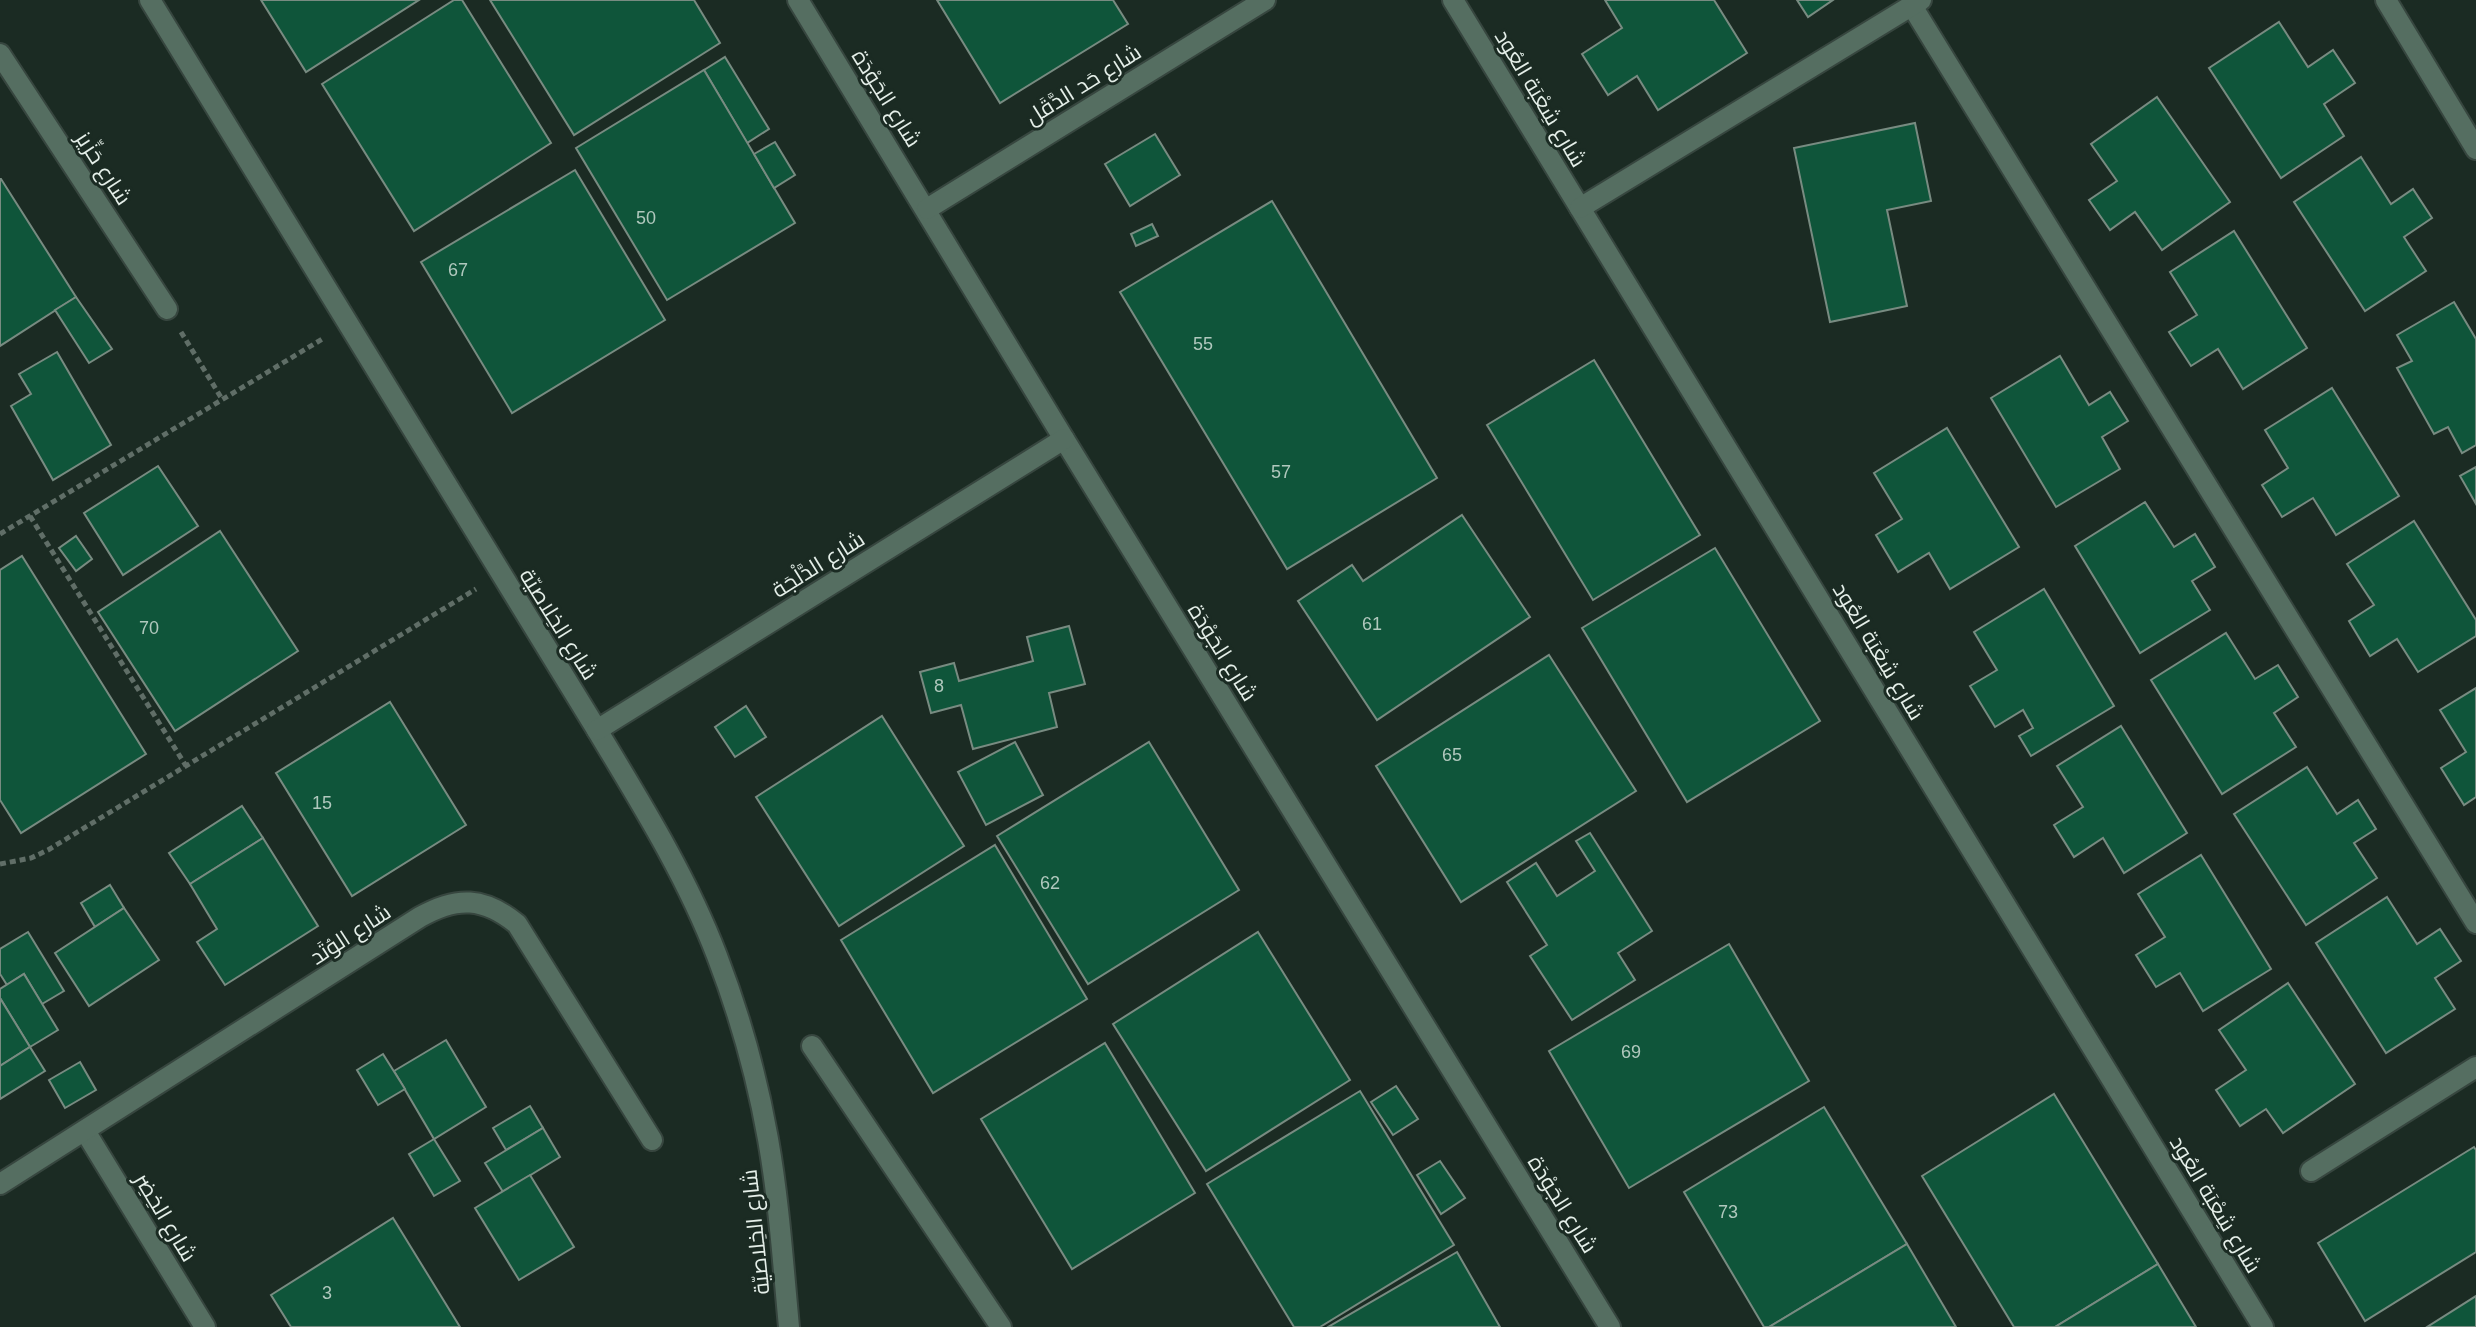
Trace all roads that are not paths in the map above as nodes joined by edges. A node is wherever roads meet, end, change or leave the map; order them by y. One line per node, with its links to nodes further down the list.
1 (150, 0): 13 (street, شارع الخِلاصيّة)
2 (798, 0): 10 (street, شارع الجَوْدَة)
3 (1265, 0): 10 (street, شارع حَد الدَّقَل)
4 (1453, 0): 9 (street, شارع شِعْبَة العُود)
5 (2386, 0): 8 (street)
6 (1917, 3): 9 (street); 14 (street)
7 (0, 54): 11 (street, شارع حَزِّيز)
8 (2476, 149)
9 (1580, 208): 25 (street, شارع شِعْبَة العُود)
10 (927, 209): 12 (street, شارع الجَوْدَة)
11 (167, 309)
12 (1064, 439): 13 (street, شارع الدَّلْجَة); 24 (street, شارع الجَوْدَة)
13 (597, 730): 22 (street, شارع الخِلاصيّة)
14 (2476, 923)
15 (812, 1046): 23 (street)
16 (2476, 1067): 19 (street)
17 (85, 1131): 18 (street, شارع الوُتَد); 20 (street, شارع الوُتَد); 21 (street, شارع الخِضِر)
18 (652, 1140)
19 (2311, 1171)
20 (0, 1184)
21 (205, 1327)
22 (789, 1327)
23 (1001, 1327)
24 (1610, 1327)
25 (2263, 1327)

